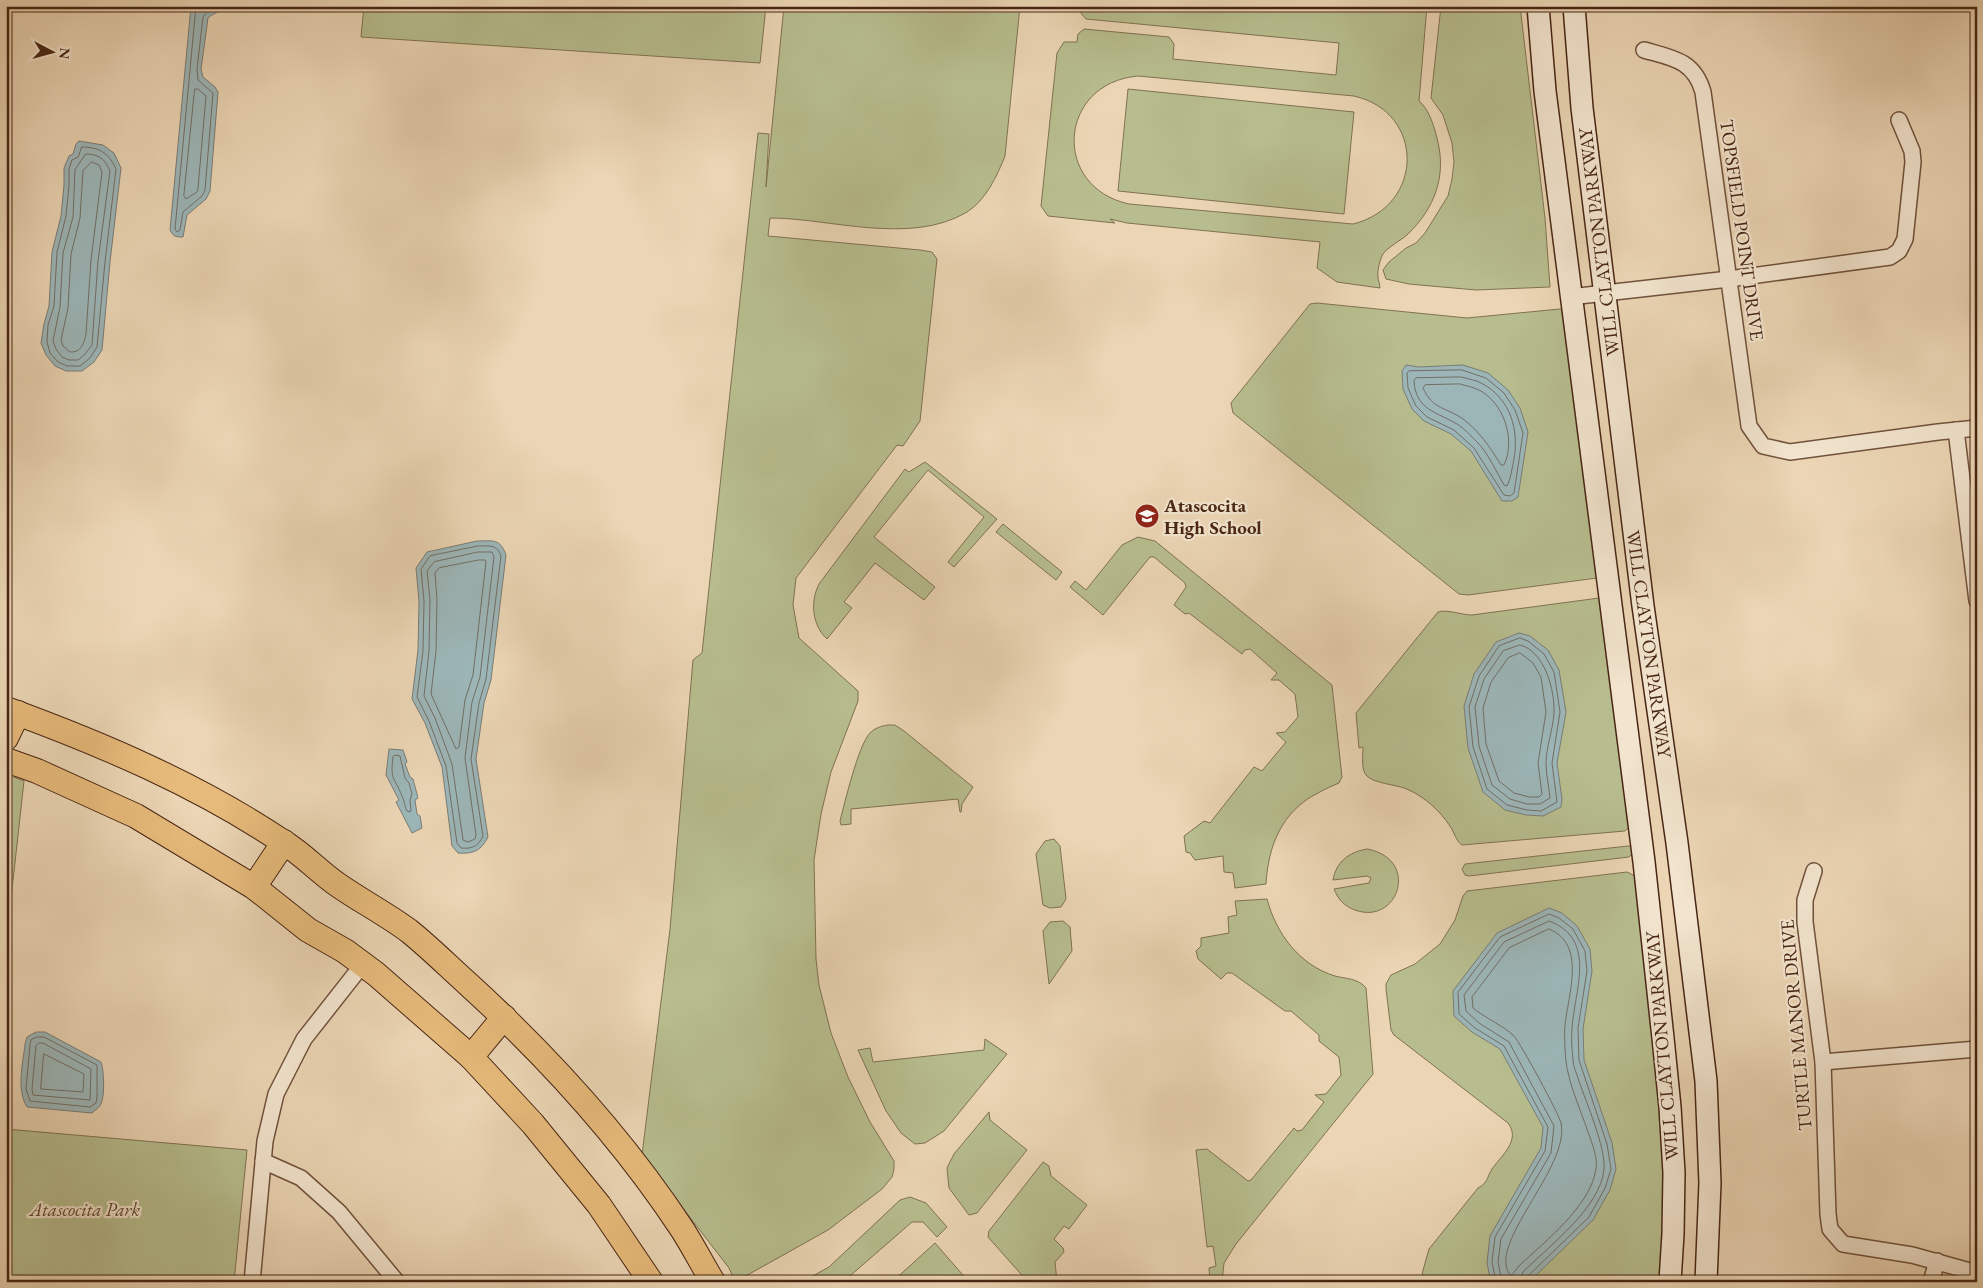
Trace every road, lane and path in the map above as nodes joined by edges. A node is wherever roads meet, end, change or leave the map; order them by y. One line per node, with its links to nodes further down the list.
1 (1538, 6): 7 (main road, WILL CLAYTON PARKWAY)
2 (1574, 6): 6 (main road, WILL CLAYTON PARKWAY)
3 (1644, 50): 5 (street, TOPSFIELD POINT DRIVE)
4 (1899, 120): 5 (street)
5 (1729, 279): 6 (street); 9 (street, TOPSFIELD POINT DRIVE)
6 (1605, 294): 7 (street); 10 (main road, WILL CLAYTON PARKWAY)
7 (1570, 297): 11 (main road, WILL CLAYTON PARKWAY)
8 (1977, 428): 9 (street)
9 (1956, 430): 12 (street)
10 (1640, 579): 11 (main road); 33 (main road, WILL CLAYTON PARKWAY)
11 (1608, 584): 32 (main road, WILL CLAYTON PARKWAY)
12 (1977, 601)
13 (12, 711): 14 (main road); 16 (main road)
14 (6, 738)
15 (6, 760): 18 (main road)
16 (284, 842): 18 (main road); 20 (main road)
17 (1814, 871): 23 (street, TURTLE MANOR DRIVE)
18 (254, 887): 19 (main road)
19 (363, 964): 22 (main road); 24 (street)
20 (504, 1017): 22 (main road); 31 (main road)
21 (1977, 1050): 23 (street)
22 (471, 1057): 30 (main road)
23 (1823, 1062): 25 (street, TURTLE MANOR DRIVE)
24 (264, 1162): 28 (street); 29 (street)
25 (1937, 1261): 27 (street); 34 (street)
26 (1977, 1273): 27 (street)
27 (1959, 1275)
28 (252, 1282)
29 (397, 1282)
30 (652, 1282)
31 (713, 1282)
32 (1670, 1282)
33 (1706, 1282)
34 (1931, 1282)

